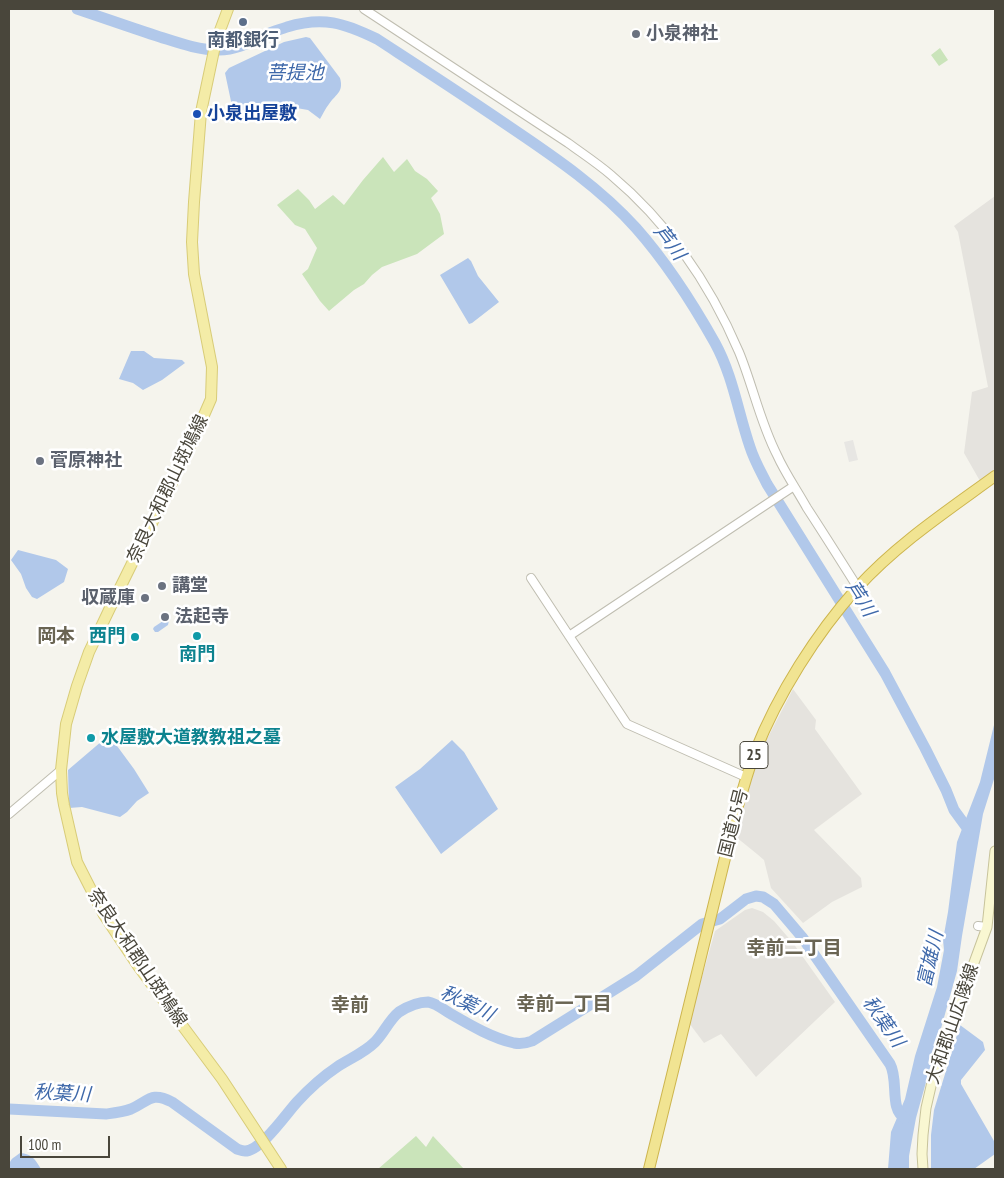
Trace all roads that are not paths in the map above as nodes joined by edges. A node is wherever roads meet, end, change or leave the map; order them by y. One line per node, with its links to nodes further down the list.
1 (228, 9): 8 (main road, 奈良大和郡山斑鳩線)
2 (364, 9): 4 (street)
3 (995, 476): 6 (highway, 国道25号 / 25)
4 (794, 486): 6 (street); 7 (street)
5 (531, 578): 7 (street)
6 (858, 588): 9 (highway, 国道25号 / 25)
7 (569, 636): 9 (street)
8 (61, 770): 10 (street); 12 (main road, 奈良大和郡山斑鳩線)
9 (746, 776): 13 (highway, 国道25号 / 25)
10 (9, 814)
11 (995, 851): 14 (main road, 大和郡山広陵線)
12 (281, 1169)
13 (650, 1169)
14 (923, 1169)

